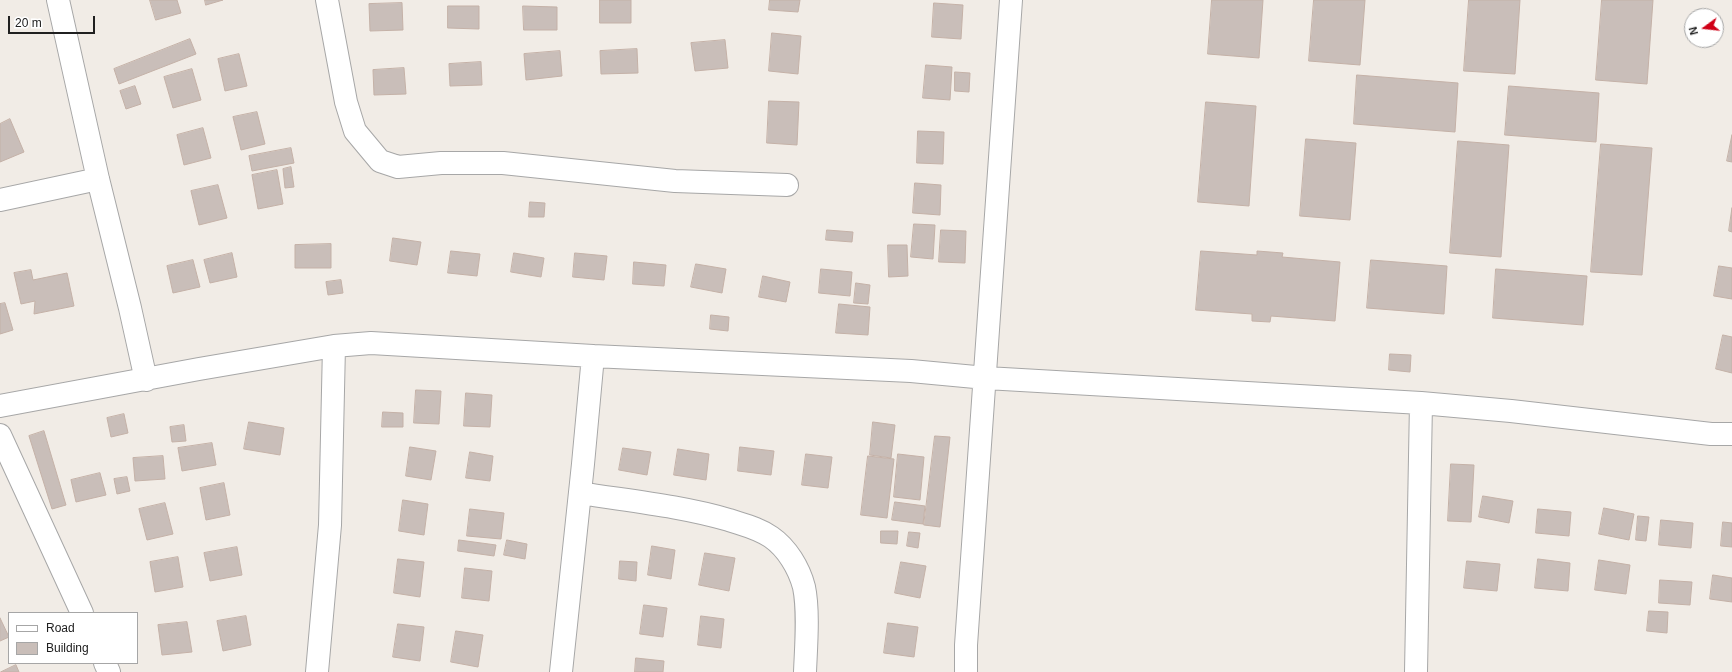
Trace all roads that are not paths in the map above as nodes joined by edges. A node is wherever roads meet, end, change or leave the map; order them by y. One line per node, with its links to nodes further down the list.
1 (58, 0): 4 (street)
2 (327, 0): 5 (street)
3 (1011, 0): 9 (street)
4 (98, 180): 6 (street); 10 (street)
5 (787, 185)
6 (0, 200)
7 (334, 346): 8 (street); 10 (street); 17 (street)
8 (593, 356): 9 (street); 15 (street)
9 (986, 378): 11 (street); 20 (street)
10 (146, 380): 12 (street)
11 (1421, 403): 13 (street); 21 (street)
12 (0, 406)
13 (1732, 434)
14 (0, 435): 16 (street)
15 (580, 493): 18 (street); 19 (street)
16 (82, 612)
17 (316, 672)
18 (561, 672)
19 (805, 672)
20 (966, 672)
21 (1416, 672)

